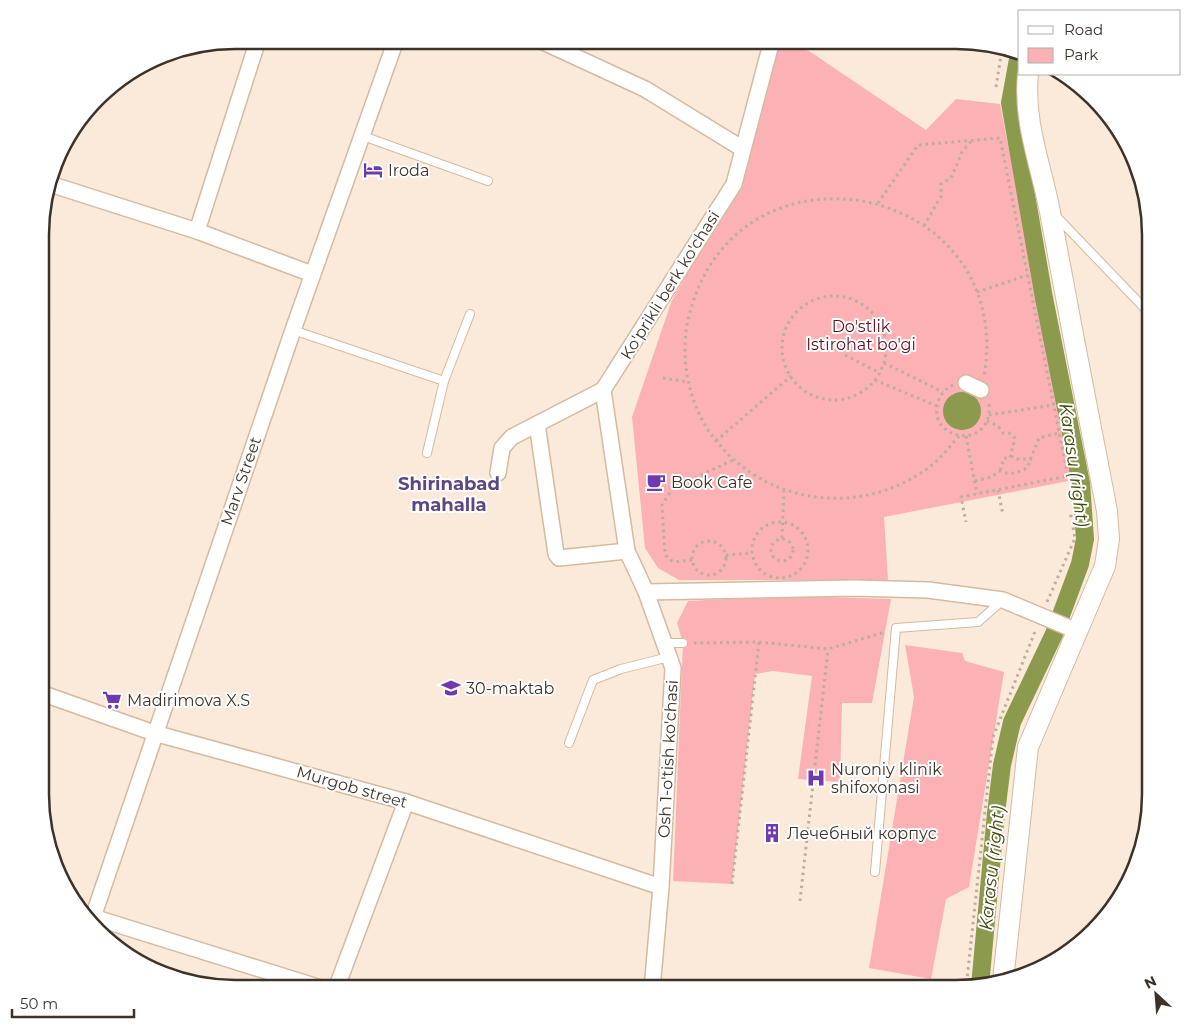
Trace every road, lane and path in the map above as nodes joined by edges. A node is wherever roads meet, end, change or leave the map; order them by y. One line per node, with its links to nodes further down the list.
1 (255, 49): 16 (street)
2 (393, 49): 8 (street, Marv Street)
3 (558, 49): 10 (street)
4 (770, 49): 10 (street, Ko'prikli berk ko'chasi)
5 (1001, 54): 7 (path)
6 (1028, 75): 14 (street)
7 (996, 87)
8 (363, 136): 11 (lane); 17 (street, Marv Street)
9 (973, 139): 13 (path); 15 (path); 18 (path)
10 (743, 149): 32 (street, Ko'prikli berk ko'chasi)
11 (488, 181)
12 (55, 186): 16 (street)
13 (878, 203): 15 (path); 30 (path)
14 (1050, 209): 20 (lane); 67 (street)
15 (924, 226): 19 (path)
16 (197, 230): 17 (street)
17 (312, 274): 22 (street, Marv Street)
18 (1028, 275): 19 (path); 35 (path)
19 (977, 292): 33 (path)
20 (1142, 306)
21 (470, 314): 29 (lane)
22 (292, 330): 29 (lane); 73 (street, Marv Street)
23 (845, 355): 25 (path)
24 (884, 363): 25 (path); 26 (path); 34 (path)
25 (880, 373): 28 (path)
26 (791, 376): 28 (path); 43 (path)
27 (663, 378): 30 (path)
28 (875, 380): 36 (path)
29 (444, 381): 44 (lane)
30 (688, 382): 43 (path)
31 (966, 383): 33 (street); 34 (path)
32 (603, 390): 39 (street); 59 (street, Osh 1-o'tish ko'chasi)
33 (981, 390): 37 (path)
34 (944, 392): 36 (path)
35 (1054, 405): 37 (path); 40 (path)
36 (936, 406): 41 (path)
37 (989, 415): 38 (path)
38 (987, 421): 42 (path); 45 (path)
39 (537, 424): 49 (street); 59 (street)
40 (1060, 433): 46 (path); 52 (path)
41 (959, 436): 42 (path); 51 (path)
42 (966, 436): 50 (path)
43 (716, 441): 47 (path)
44 (427, 453)
45 (1011, 456): 46 (path); 48 (path)
46 (1032, 458): 48 (path)
47 (733, 460): 51 (path); 62 (path)
48 (1000, 471): 50 (path)
49 (498, 473)
50 (975, 481): 53 (path)
51 (784, 490): 56 (path)
52 (998, 490): 53 (path); 55 (path)
53 (977, 494): 57 (path)
54 (1070, 512): 65 (path)
55 (1003, 515)
56 (782, 522): 58 (path); 60 (path); 60 (path)
57 (966, 522)
58 (782, 538): 58 (path)
59 (627, 551): 63 (street, Osh 1-o'tish ko'chasi)
60 (752, 553): 61 (path)
61 (726, 555): 62 (path); 62 (path)
62 (692, 560)
63 (646, 592): 64 (street); 71 (street, Osh 1-o'tish ko'chasi)
64 (1003, 600): 65 (street); 66 (lane)
65 (1040, 616): 67 (street); 86 (path)
66 (896, 628): 70 (path); 76 (lane)
67 (1074, 630): 82 (street)
68 (759, 642): 69 (path); 70 (path); 77 (path)
69 (683, 643): 71 (lane)
70 (828, 649): 79 (path)
71 (666, 650): 74 (lane); 78 (street, Osh 1-o'tish ko'chasi)
72 (49, 696): 73 (street, Murgob street)
73 (154, 733): 75 (street, Murgob street); 80 (street, Marv Street)
74 (570, 743)
75 (406, 802): 78 (street, Murgob street); 84 (street)
76 (875, 872)
77 (732, 884)
78 (661, 887): 85 (street, Osh 1-o'tish ko'chasi)
79 (800, 901)
80 (94, 915)
81 (100, 922): 83 (street)
82 (1004, 974)
83 (294, 980)
84 (339, 980)
85 (653, 980)
86 (967, 980)

